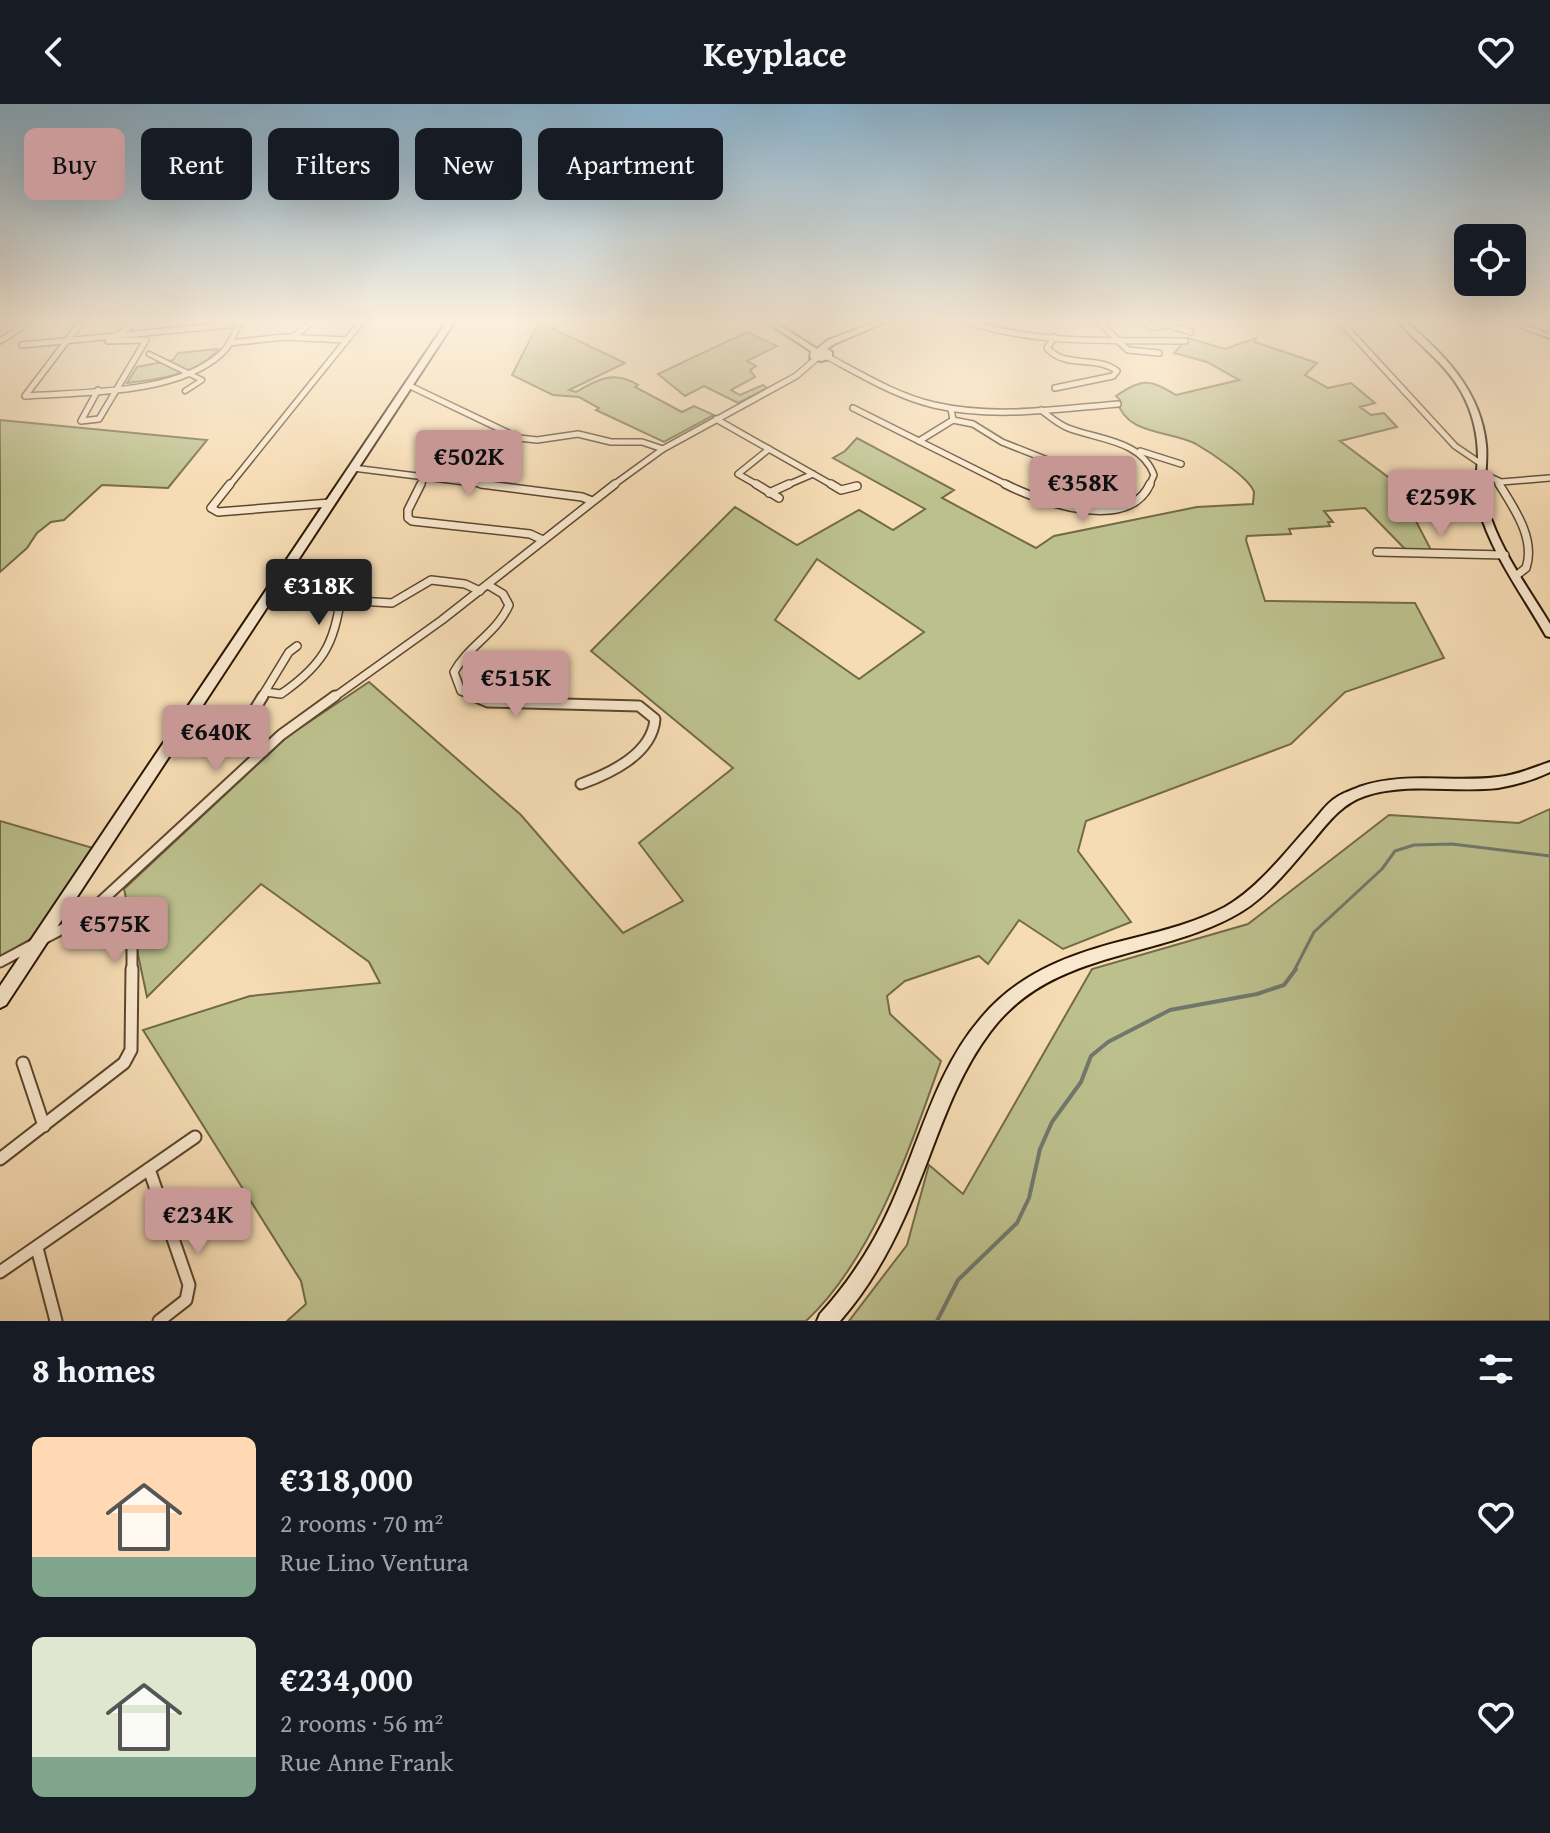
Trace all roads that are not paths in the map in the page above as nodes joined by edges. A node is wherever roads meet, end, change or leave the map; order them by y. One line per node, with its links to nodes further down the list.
1 (39, 378): 15 (street)
2 (123, 378): 13 (street)
3 (174, 378): 13 (street)
4 (197, 378): 16 (street)
5 (316, 378): 41 (street)
6 (413, 378): 12 (main road)
7 (793, 378): 22 (street)
8 (871, 378): 19 (street)
9 (1104, 378): 14 (street)
10 (1392, 378): 31 (street)
11 (1458, 378): 31 (main road)
12 (408, 385): 26 (street); 30 (main road)
13 (117, 388): 15 (street); 15 (street)
14 (1055, 388)
15 (98, 390)
16 (185, 391)
17 (1118, 404): 20 (street)
18 (853, 408): 25 (street)
19 (951, 409): 21 (street); 23 (street)
20 (1041, 410): 21 (street); 28 (street)
21 (978, 411): 24 (street)
22 (716, 419): 26 (street); 27 (street)
23 (953, 420): 24 (street); 25 (street)
24 (973, 424): 39 (street)
25 (919, 441): 39 (street)
26 (663, 449): 40 (street)
27 (769, 449): 32 (street); 37 (street)
28 (1139, 451): 29 (street); 39 (street)
29 (1181, 464)
30 (353, 468): 33 (street); 41 (main road)
31 (1480, 468): 35 (street); 44 (main road)
32 (813, 474): 36 (street); 37 (street)
33 (425, 477): 40 (street); 42 (street)
34 (1550, 478): 35 (street)
35 (1497, 481): 46 (street)
36 (857, 486)
37 (769, 493): 38 (street)
38 (779, 498)
39 (1039, 499)
40 (592, 501): 42 (street)
41 (330, 503): 45 (main road)
42 (543, 540): 47 (street)
43 (1377, 552): 44 (street)
44 (1505, 555): 46 (main road)
45 (290, 564): 48 (street); 56 (main road)
46 (1517, 575): 49 (main road)
47 (484, 588): 48 (street); 54 (street); 55 (street)
48 (341, 600): 51 (street)
49 (1550, 633)
50 (297, 646): 51 (street)
51 (265, 692): 52 (street)
52 (247, 722)
53 (1550, 767): 68 (main road)
54 (581, 784)
55 (103, 900): 56 (street); 60 (street)
56 (41, 941): 57 (street); 58 (main road)
57 (0, 962)
58 (0, 1000)
59 (23, 1063): 60 (street)
60 (44, 1126): 62 (street)
61 (195, 1137): 63 (street)
62 (0, 1159)
63 (149, 1169): 64 (street); 67 (street)
64 (37, 1248): 65 (street); 66 (street)
65 (0, 1272)
66 (56, 1321)
67 (159, 1321)
68 (827, 1321)

